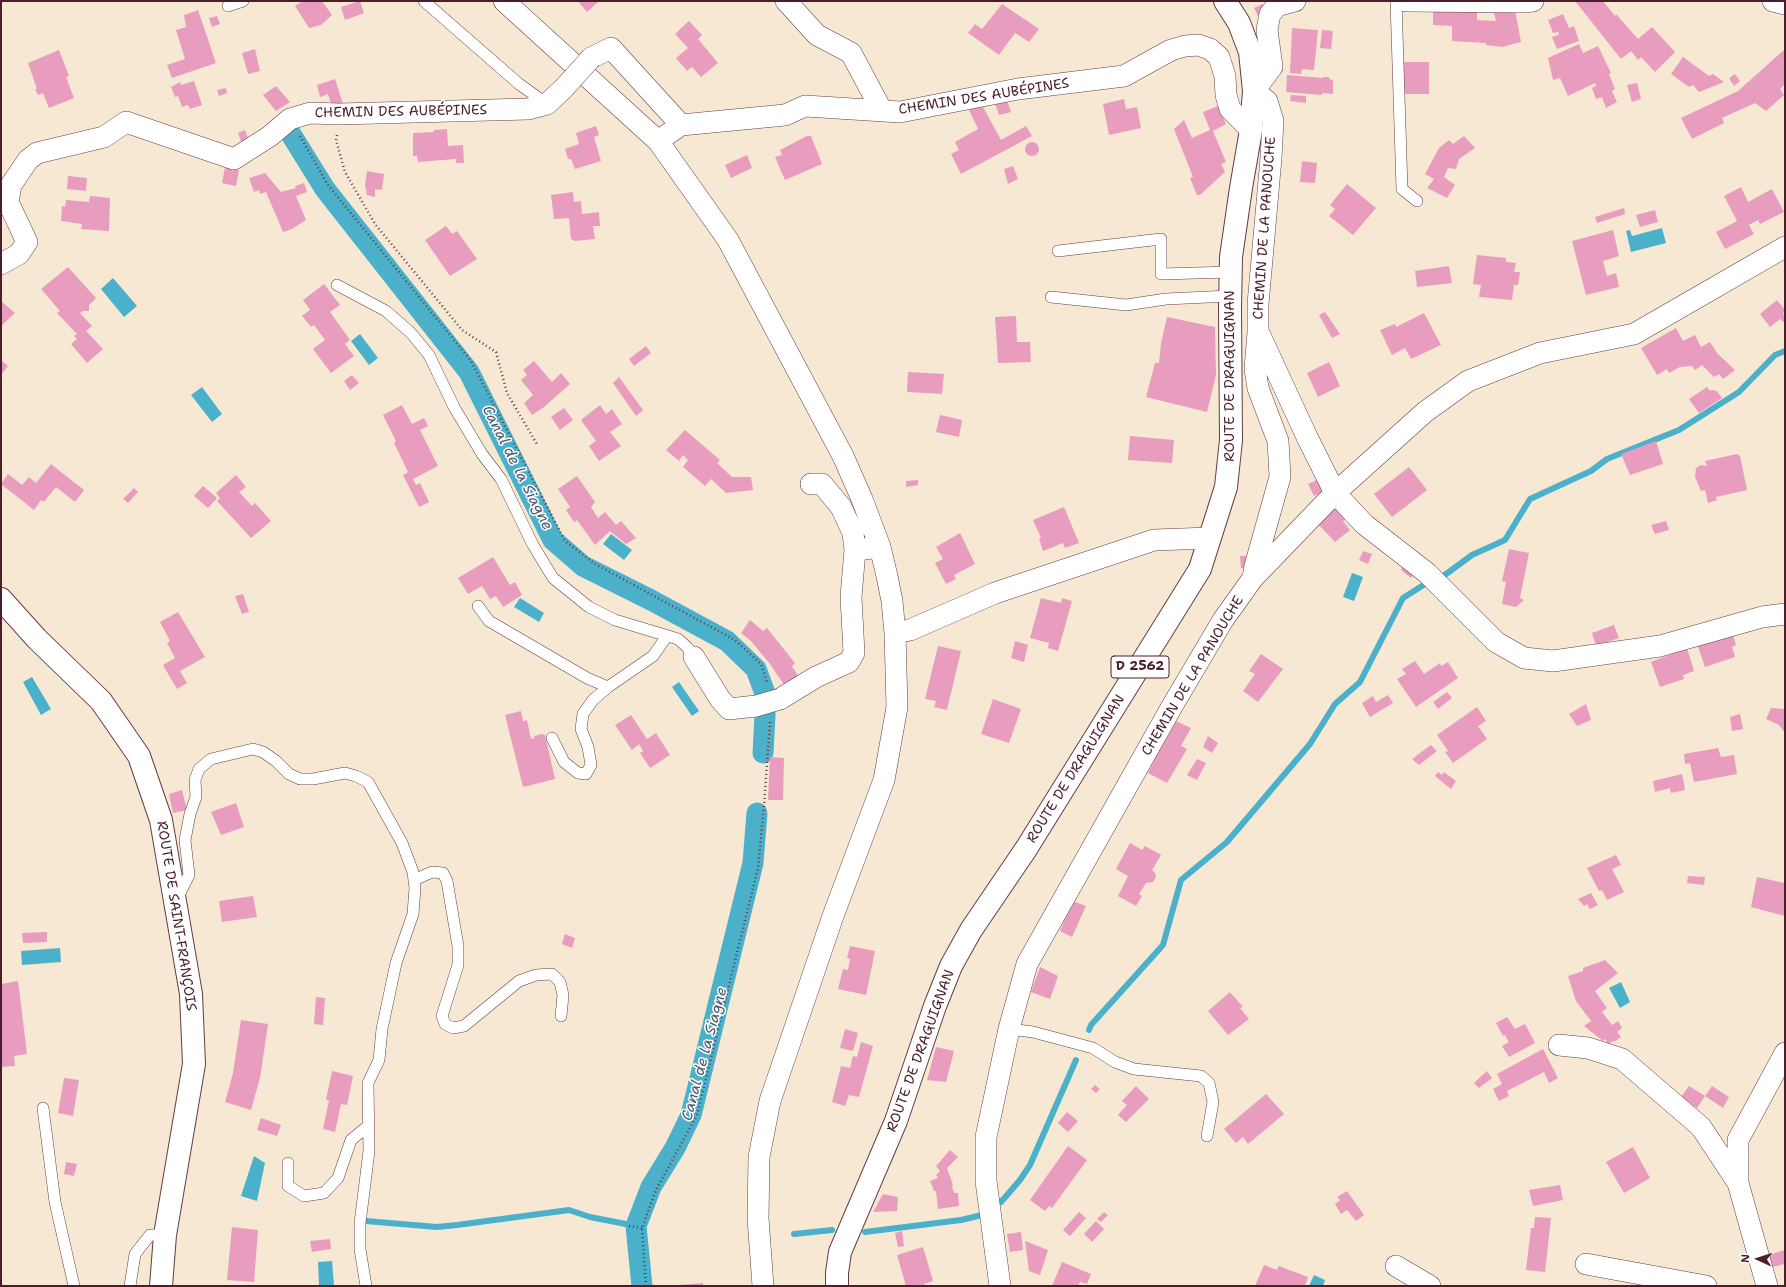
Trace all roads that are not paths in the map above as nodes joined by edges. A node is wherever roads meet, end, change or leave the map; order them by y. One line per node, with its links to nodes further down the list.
1 (243, 1): 12 (lane)
2 (424, 1): 14 (lane)
3 (504, 1): 18 (street)
4 (786, 1): 15 (street)
5 (1225, 1): 13 (main road, ROUTE DE DRAGUIGNAN / D 2562)
6 (1295, 1): 13 (street)
7 (1396, 1): 19 (lane)
8 (1406, 1): 9 (street)
9 (1533, 1)
10 (1773, 1): 11 (street)
11 (1785, 4)
12 (228, 6)
13 (1254, 91): 17 (main road, ROUTE DE DRAGUIGNAN / D 2562); 27 (street, CHEMIN DE LA PANOUCHE)
14 (547, 104): 16 (street, CHEMIN DES AUBÉPINES, bridge); 22 (street, CHEMIN DES AUBÉPINES)
15 (882, 111): 16 (street, CHEMIN DES AUBÉPINES); 17 (street, CHEMIN DES AUBÉPINES)
16 (681, 125): 18 (street, CHEMIN DES AUBÉPINES)
17 (1251, 130): 23 (main road, ROUTE DE DRAGUIGNAN / D 2562)
18 (658, 141): 31 (street)
19 (1417, 201)
20 (1785, 246): 29 (street)
21 (1058, 251): 23 (lane)
22 (1, 264)
23 (1230, 272): 25 (main road, ROUTE DE DRAGUIGNAN / D 2562)
24 (337, 284): 38 (lane)
25 (1230, 296): 26 (lane); 30 (main road, ROUTE DE DRAGUIGNAN / D 2562)
26 (1051, 297)
27 (1258, 331): 29 (street, CHEMIN DE LA PANOUCHE); 33 (street)
28 (811, 484): 32 (street)
29 (1335, 493): 33 (street, CHEMIN DE LA PANOUCHE); 36 (street)
30 (1210, 538): 37 (street); 61 (main road, ROUTE DE DRAGUIGNAN / D 2562)
31 (880, 547): 32 (street); 37 (street)
32 (855, 550): 39 (street)
33 (1253, 578): 45 (street, CHEMIN DE LA PANOUCHE)
34 (1, 599): 43 (main road, ROUTE DE SAINT-FRANÇOIS)
35 (478, 606): 40 (lane)
36 (1785, 614)
37 (895, 633): 60 (street)
38 (667, 636): 39 (lane); 40 (lane)
39 (694, 658)
40 (608, 687): 41 (lane)
41 (552, 738)
42 (414, 880): 43 (lane); 44 (lane); 49 (lane)
43 (176, 901): 53 (main road, ROUTE DE SAINT-FRANÇOIS)
44 (561, 1016)
45 (1009, 1029): 50 (lane); 62 (street, CHEMIN DE LA PANOUCHE)
46 (1559, 1045): 52 (street)
47 (1785, 1053): 52 (street)
48 (43, 1108): 56 (lane)
49 (368, 1126): 51 (lane); 59 (lane)
50 (1207, 1136)
51 (288, 1163)
52 (1738, 1183): 65 (street)
53 (165, 1234): 57 (lane); 58 (main road, ROUTE DE SAINT-FRANÇOIS)
54 (1586, 1264): 64 (street)
55 (1396, 1266): 63 (street)
56 (74, 1286)
57 (130, 1286)
58 (161, 1286)
59 (366, 1286)
60 (763, 1286)
61 (837, 1286)
62 (1000, 1286)
63 (1430, 1286)
64 (1706, 1286)
65 (1767, 1286)

